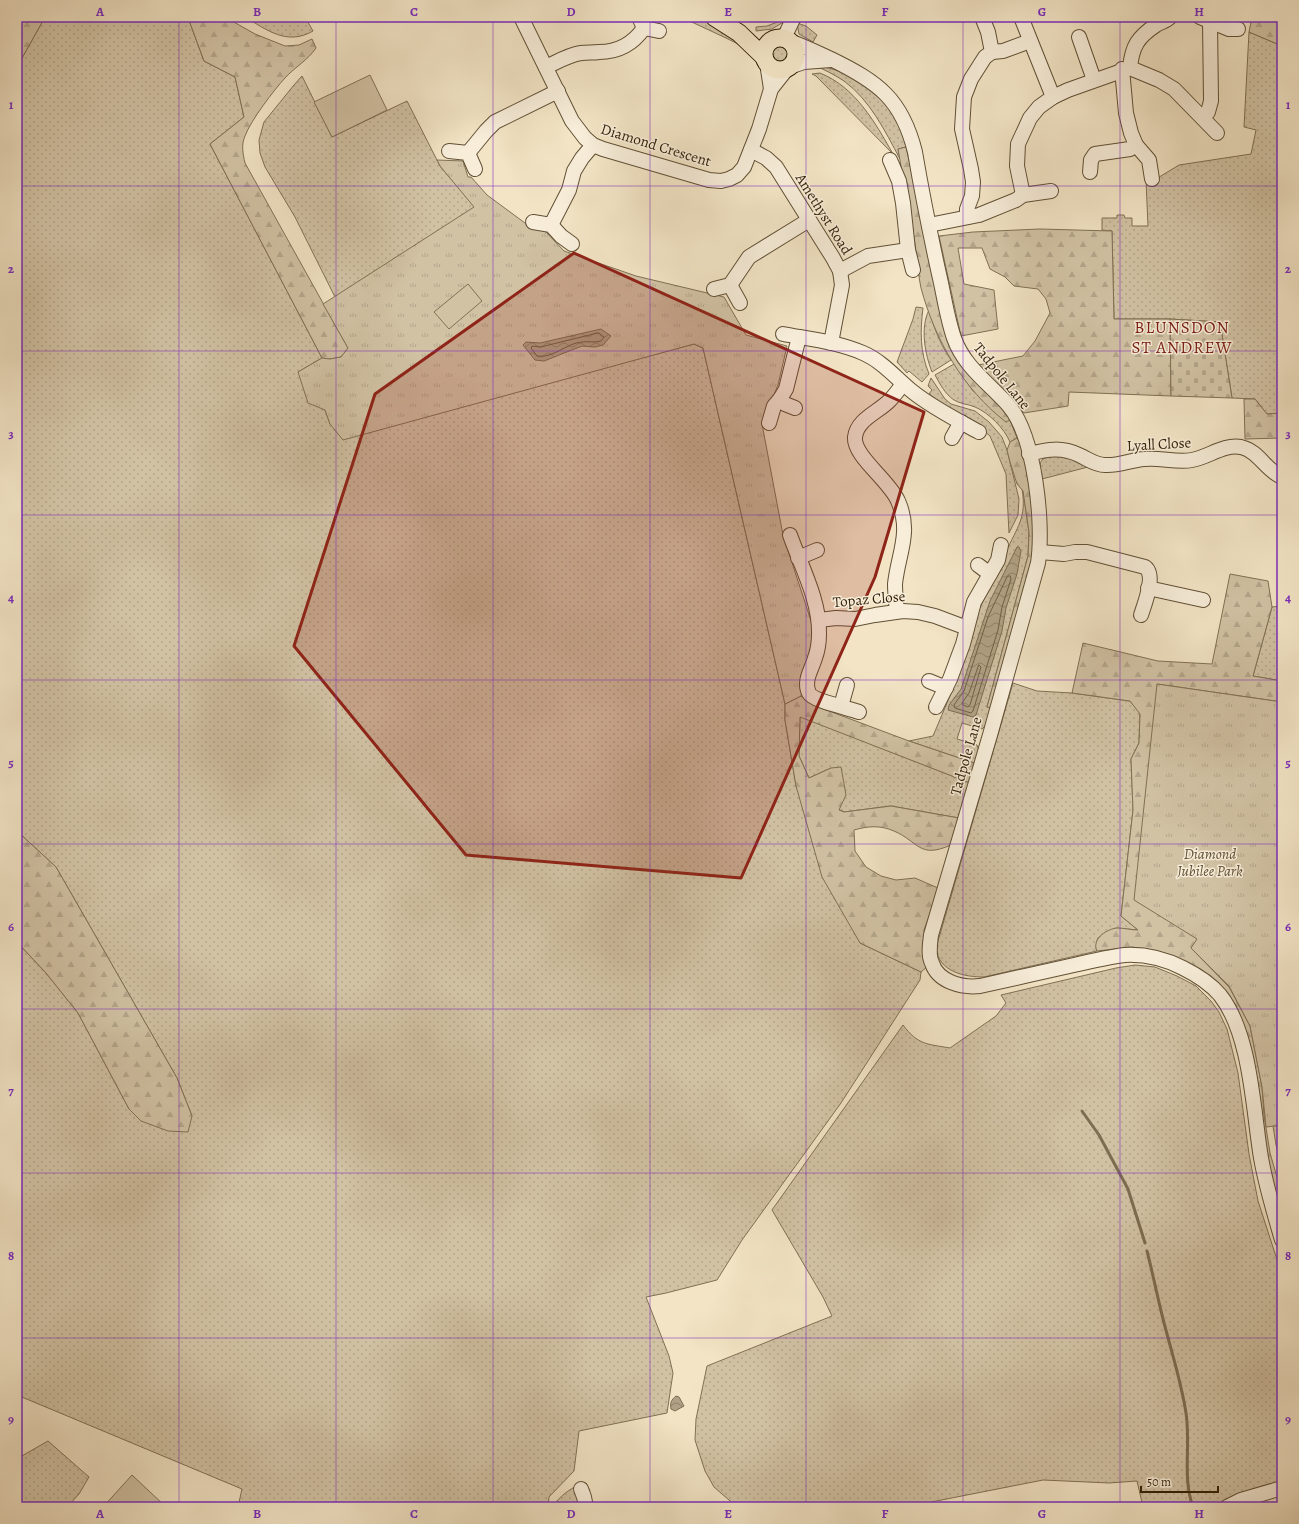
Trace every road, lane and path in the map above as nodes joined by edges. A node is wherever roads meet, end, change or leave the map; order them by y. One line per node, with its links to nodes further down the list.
1 (521, 17): 18 (street, Diamond Crescent)
2 (714, 17): 11 (main road)
3 (794, 17): 13 (street)
4 (982, 17): 15 (street)
5 (1021, 17): 14 (street)
6 (1170, 17): 20 (street)
7 (1205, 19): 9 (street); 25 (street)
8 (641, 23): 10 (street); 18 (street)
9 (1238, 29)
10 (659, 31)
11 (739, 33): 13 (main road); 16 (main road)
12 (1079, 37): 21 (street)
13 (783, 40): 16 (main road); 17 (street, Tadpole Lane); 19 (main road)
14 (1030, 41): 15 (street); 24 (street)
15 (992, 52): 38 (street)
16 (766, 60): 19 (main road); 22 (street, Diamond Crescent)
17 (832, 60): 19 (street, Tadpole Lane); 42 (street, Tadpole Lane)
18 (546, 67): 23 (street, Diamond Crescent)
19 (789, 68): 22 (street, Diamond Crescent)
20 (1126, 68): 21 (street); 25 (street); 28 (street)
21 (1094, 80): 24 (street)
22 (771, 89): 29 (street, Diamond Crescent)
23 (558, 91): 27 (street, Diamond Crescent); 31 (street)
24 (1052, 97): 37 (street)
25 (1203, 118): 26 (street)
26 (1217, 133)
27 (593, 145): 29 (street, Diamond Crescent); 41 (street)
28 (1136, 145): 34 (street); 35 (street)
29 (751, 150): 39 (street, Amethyst Road)
30 (450, 151): 31 (street)
31 (468, 153): 33 (street)
32 (890, 160): 44 (street)
33 (475, 169)
34 (1090, 172)
35 (1152, 179)
36 (1051, 191): 37 (street)
37 (1023, 195): 38 (street)
38 (967, 217): 42 (street)
39 (809, 220): 46 (street, Amethyst Road); 47 (street)
40 (533, 222): 41 (street)
41 (551, 225): 43 (street)
42 (928, 225): 60 (street, Tadpole Lane)
43 (572, 244)
44 (908, 250): 45 (street); 46 (street)
45 (913, 270)
46 (840, 271): 52 (street, Amethyst Road)
47 (730, 286): 48 (street); 49 (street)
48 (714, 289)
49 (740, 303)
50 (783, 334): 51 (street)
51 (799, 337): 52 (street); 54 (street)
52 (831, 343): 53 (street)
53 (903, 384): 56 (street); 71 (street)
54 (780, 399): 55 (street); 57 (street)
55 (795, 408)
56 (961, 422): 58 (street); 59 (street)
57 (770, 423)
58 (979, 432)
59 (952, 438)
60 (1029, 454): 61 (street, Lyall Close); 65 (street, Tadpole Lane)
61 (1282, 477)
62 (790, 535): 66 (street, Topaz Close)
63 (1001, 544): 68 (street)
64 (817, 550): 66 (street)
65 (1040, 552): 69 (street); 81 (street, Tadpole Lane)
66 (798, 558): 73 (street, Topaz Close)
67 (978, 565): 68 (street)
68 (990, 574): 74 (street)
69 (1148, 588): 70 (street); 72 (street)
70 (1203, 600)
71 (897, 611): 73 (street, Topaz Close); 74 (street, Topaz Close)
72 (1141, 615)
73 (818, 620): 78 (street, Topaz Close)
74 (967, 628): 77 (street)
75 (929, 681): 77 (street)
76 (847, 685): 78 (street)
77 (946, 688): 79 (street)
78 (841, 706): 80 (street, Topaz Close)
79 (936, 707)
80 (859, 712)
81 (1282, 1240)
82 (1282, 1488): 85 (street)
83 (581, 1489): 84 (street)
84 (586, 1507)
85 (1227, 1507)

